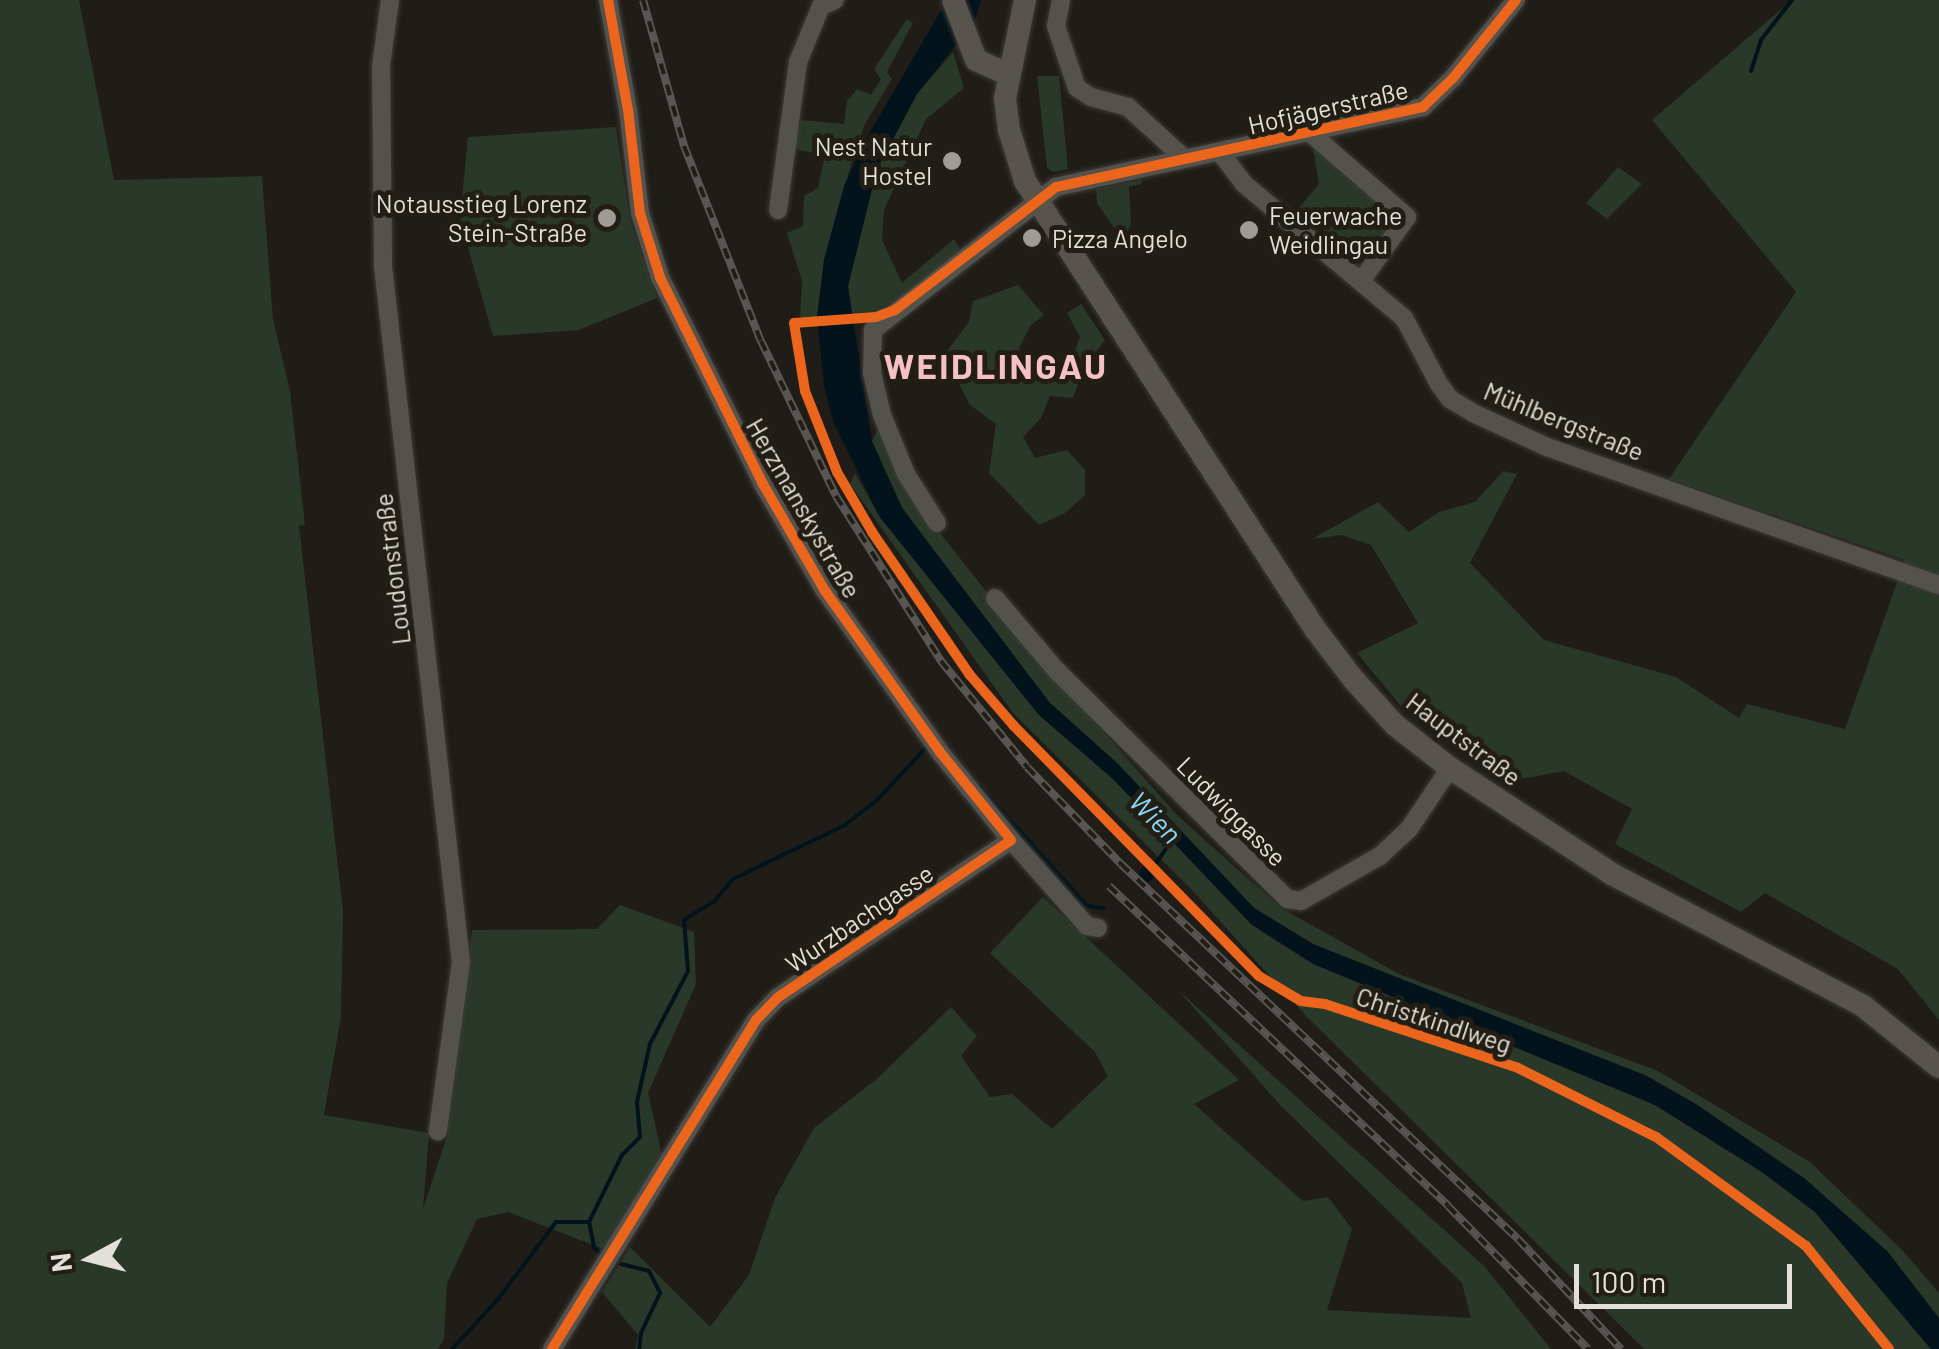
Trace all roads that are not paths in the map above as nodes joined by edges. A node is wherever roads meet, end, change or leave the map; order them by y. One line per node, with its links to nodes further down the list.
1 (390, 0): 22 (street, Loudonstraße)
2 (608, 0): 19 (street, Herzmanskystraße)
3 (835, 0): 13 (street)
4 (952, 0): 8 (main road)
5 (1025, 0): 8 (main road, Hauptstraße)
6 (1061, 0): 11 (street)
7 (1516, 0): 9 (street, Hofjägerstraße)
8 (1007, 74): 12 (main road, Hauptstraße)
9 (1310, 132): 10 (street, Hofjägerstraße); 14 (street)
10 (1220, 152): 11 (street); 14 (street, Mühlbergstraße)
11 (1185, 159): 12 (street)
12 (1036, 200): 15 (street); 18 (main road, Hauptstraße)
13 (778, 210)
14 (1360, 281): 16 (street, Mühlbergstraße)
15 (937, 524)
16 (1939, 584)
17 (995, 598): 18 (street, Ludwiggasse)
18 (1450, 768): 21 (main road, Hauptstraße)
19 (1011, 840): 20 (street); 23 (street, Wurzbachgasse)
20 (1098, 928)
21 (1939, 1067)
22 (438, 1131)
23 (552, 1349)

